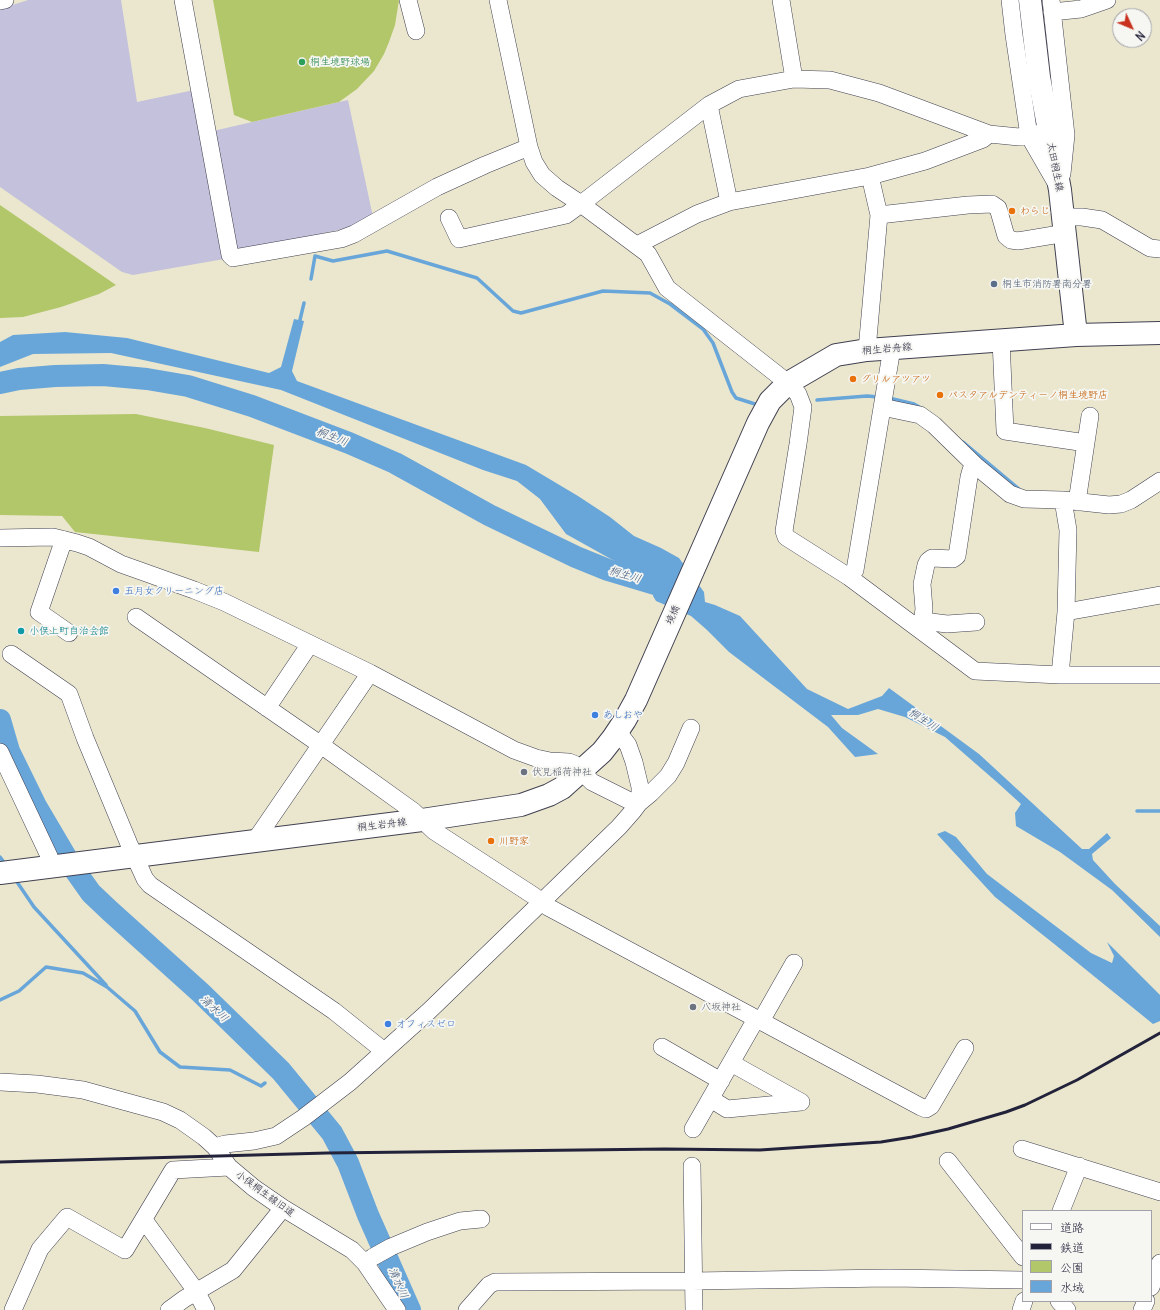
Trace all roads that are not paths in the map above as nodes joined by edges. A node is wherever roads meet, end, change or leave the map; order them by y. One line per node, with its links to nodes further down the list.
1 (5, 0): 9 (street)
2 (183, 0): 16 (street)
3 (408, 0): 11 (street)
4 (498, 0): 16 (street)
5 (781, 0): 12 (street)
6 (1010, 0): 14 (street)
7 (1030, 0): 14 (main road, 太田桐生線)
8 (1107, 0): 10 (street)
9 (0, 2)
10 (1052, 6): 14 (street)
11 (416, 31)
12 (794, 79): 13 (street); 15 (street)
13 (709, 105): 18 (street); 19 (street)
14 (1047, 132): 15 (street); 22 (main road, 太田桐生線)
15 (989, 134): 17 (street)
16 (529, 147): 19 (street)
17 (870, 176): 18 (street); 20 (street)
18 (729, 202): 23 (street)
19 (581, 204): 21 (street); 23 (street)
20 (879, 215): 22 (street); 29 (street)
21 (449, 218)
22 (1065, 224): 24 (street); 26 (main road, 太田桐生線)
23 (637, 244): 30 (street)
24 (1160, 249)
25 (1160, 333): 26 (main road, 桐生岩舟線)
26 (1076, 335): 27 (main road, 桐生岩舟線)
27 (1001, 340): 28 (main road, 桐生岩舟線); 33 (street)
28 (892, 348): 29 (main road, 桐生岩舟線); 31 (street)
29 (867, 350): 30 (main road, 桐生岩舟線)
30 (788, 383): 37 (main road, 桐生岩舟線); 40 (street)
31 (882, 407): 34 (street); 40 (street)
32 (1090, 416): 33 (street)
33 (1086, 443): 36 (street)
34 (976, 466): 36 (street); 45 (street)
35 (1160, 482): 36 (street)
36 (1070, 501): 42 (street)
37 (711, 529): 52 (main road, 境橋)
38 (0, 538): 39 (street)
39 (62, 539): 46 (street); 47 (street)
40 (849, 577): 45 (street)
41 (1160, 595): 42 (street)
42 (1066, 607): 50 (street)
43 (136, 617): 53 (street)
44 (976, 622): 45 (street)
45 (922, 626): 50 (street)
46 (69, 633)
47 (310, 644): 49 (street); 53 (street)
48 (11, 654): 62 (street)
49 (370, 673): 56 (street); 58 (street)
50 (1060, 675): 51 (street)
51 (1160, 675)
52 (636, 700): 55 (main road, 桐生岩舟線)
53 (267, 708): 56 (street)
54 (691, 728): 59 (street)
55 (618, 732): 58 (main road, 桐生岩舟線); 59 (street)
56 (321, 745): 60 (street); 61 (street)
57 (0, 752): 63 (street)
58 (581, 771): 59 (street); 60 (main road, 桐生岩舟線)
59 (639, 803): 65 (street)
60 (422, 820): 61 (main road, 桐生岩舟線); 65 (street)
61 (254, 842): 62 (main road, 桐生岩舟線)
62 (135, 856): 63 (main road, 桐生岩舟線); 70 (street)
63 (54, 866): 64 (main road)
64 (0, 873)
65 (540, 902): 67 (street); 70 (street)
66 (794, 963): 67 (street)
67 (759, 1020): 69 (street); 71 (street)
68 (662, 1048): 72 (street)
69 (965, 1048)
70 (384, 1051): 76 (street)
71 (731, 1063): 72 (street); 74 (street)
72 (721, 1081): 74 (street)
73 (0, 1082): 76 (street, 小俣桐生線旧道)
74 (711, 1099): 75 (street)
75 (693, 1129)
76 (215, 1147): 81 (street, 小俣桐生線旧道)
77 (1022, 1149): 80 (street)
78 (948, 1161): 87 (street)
79 (692, 1166): 91 (street)
80 (1079, 1166): 82 (street); 84 (street)
81 (229, 1167): 83 (street, 小俣桐生線旧道); 86 (street)
82 (1160, 1192)
83 (283, 1208): 88 (street, 小俣桐生線旧道); 93 (street)
84 (1061, 1210)
85 (481, 1219): 88 (street)
86 (144, 1220): 93 (street); 95 (street)
87 (1022, 1256)
88 (369, 1260): 98 (street, 小俣桐生線旧道)
89 (1160, 1263): 92 (street)
90 (1022, 1280): 91 (street)
91 (692, 1281): 99 (street); 100 (street)
92 (1152, 1284)
93 (196, 1292): 96 (street); 97 (street)
94 (1060, 1302): 101 (street)
95 (14, 1310)
96 (169, 1310)
97 (206, 1310)
98 (397, 1310)
99 (467, 1310)
100 (694, 1310)
101 (1067, 1310)

